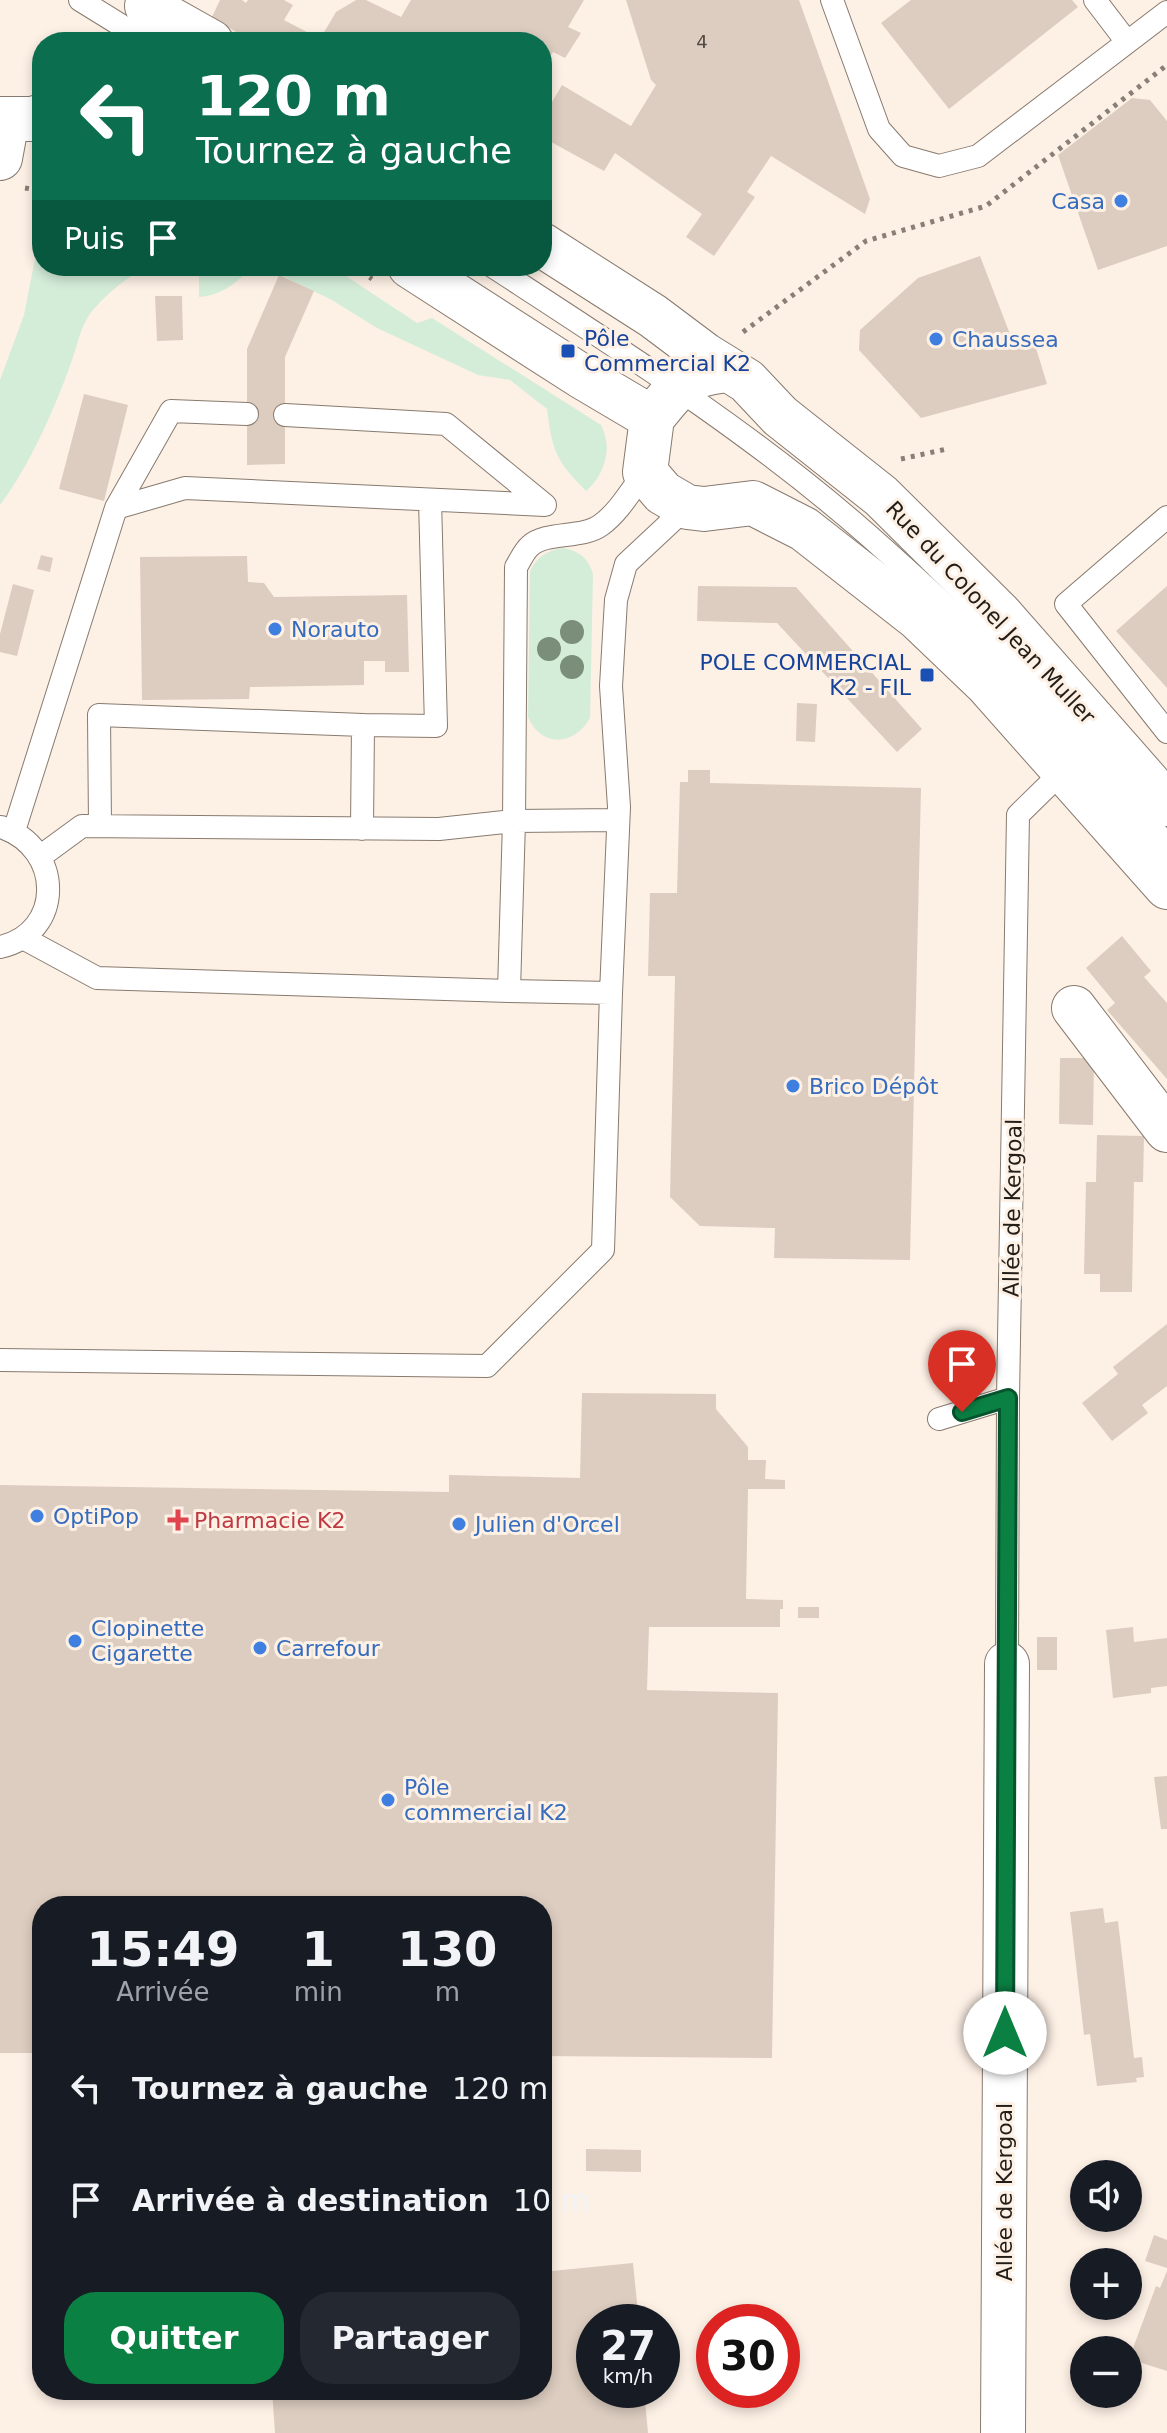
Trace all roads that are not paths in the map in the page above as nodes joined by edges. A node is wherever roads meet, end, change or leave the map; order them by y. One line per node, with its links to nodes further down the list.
1 (80, 0): 5 (lane)
2 (832, 0): 7 (lane)
3 (1095, 0): 7 (lane)
4 (1167, 12): 7 (lane)
5 (143, 25): 6 (main road)
6 (171, 32)
7 (1127, 42)
8 (552, 251): 11 (main road, Rue du Colonel Jean Muller)
9 (397, 276): 12 (main road)
10 (505, 276): 12 (lane)
11 (736, 351): 12 (main road); 23 (main road, Rue du Colonel Jean Muller)
12 (664, 403): 15 (main road); 29 (lane)
13 (247, 414): 18 (lane)
14 (285, 415): 16 (lane)
15 (645, 472): 17 (main road); 25 (lane)
16 (430, 500): 18 (lane); 20 (lane)
17 (687, 507): 22 (main road); 24 (lane)
18 (116, 508): 27 (lane)
19 (1167, 517): 21 (lane)
20 (363, 725): 26 (lane); 28 (lane)
21 (1167, 732)
22 (1064, 770): 31 (main road); 39 (lane, Allée de Kergoal)
23 (1167, 804)
24 (618, 820): 25 (lane); 35 (lane)
25 (514, 821): 28 (lane); 34 (lane)
26 (100, 826): 28 (lane); 30 (lane)
27 (7, 829): 30 (lane)
28 (362, 829)
29 (1167, 845)
30 (41, 856): 32 (lane)
31 (1167, 887)
32 (23, 938): 33 (lane); 34 (lane)
33 (0, 947)
34 (509, 991): 35 (lane)
35 (611, 993): 38 (lane)
36 (1074, 1008): 37 (main road)
37 (1167, 1130)
38 (0, 1360)
39 (1008, 1398): 40 (lane); 41 (lane, Allée de Kergoal)
40 (939, 1419)
41 (1007, 1664): 42 (main road, Allée de Kergoal)
42 (1003, 2433)

